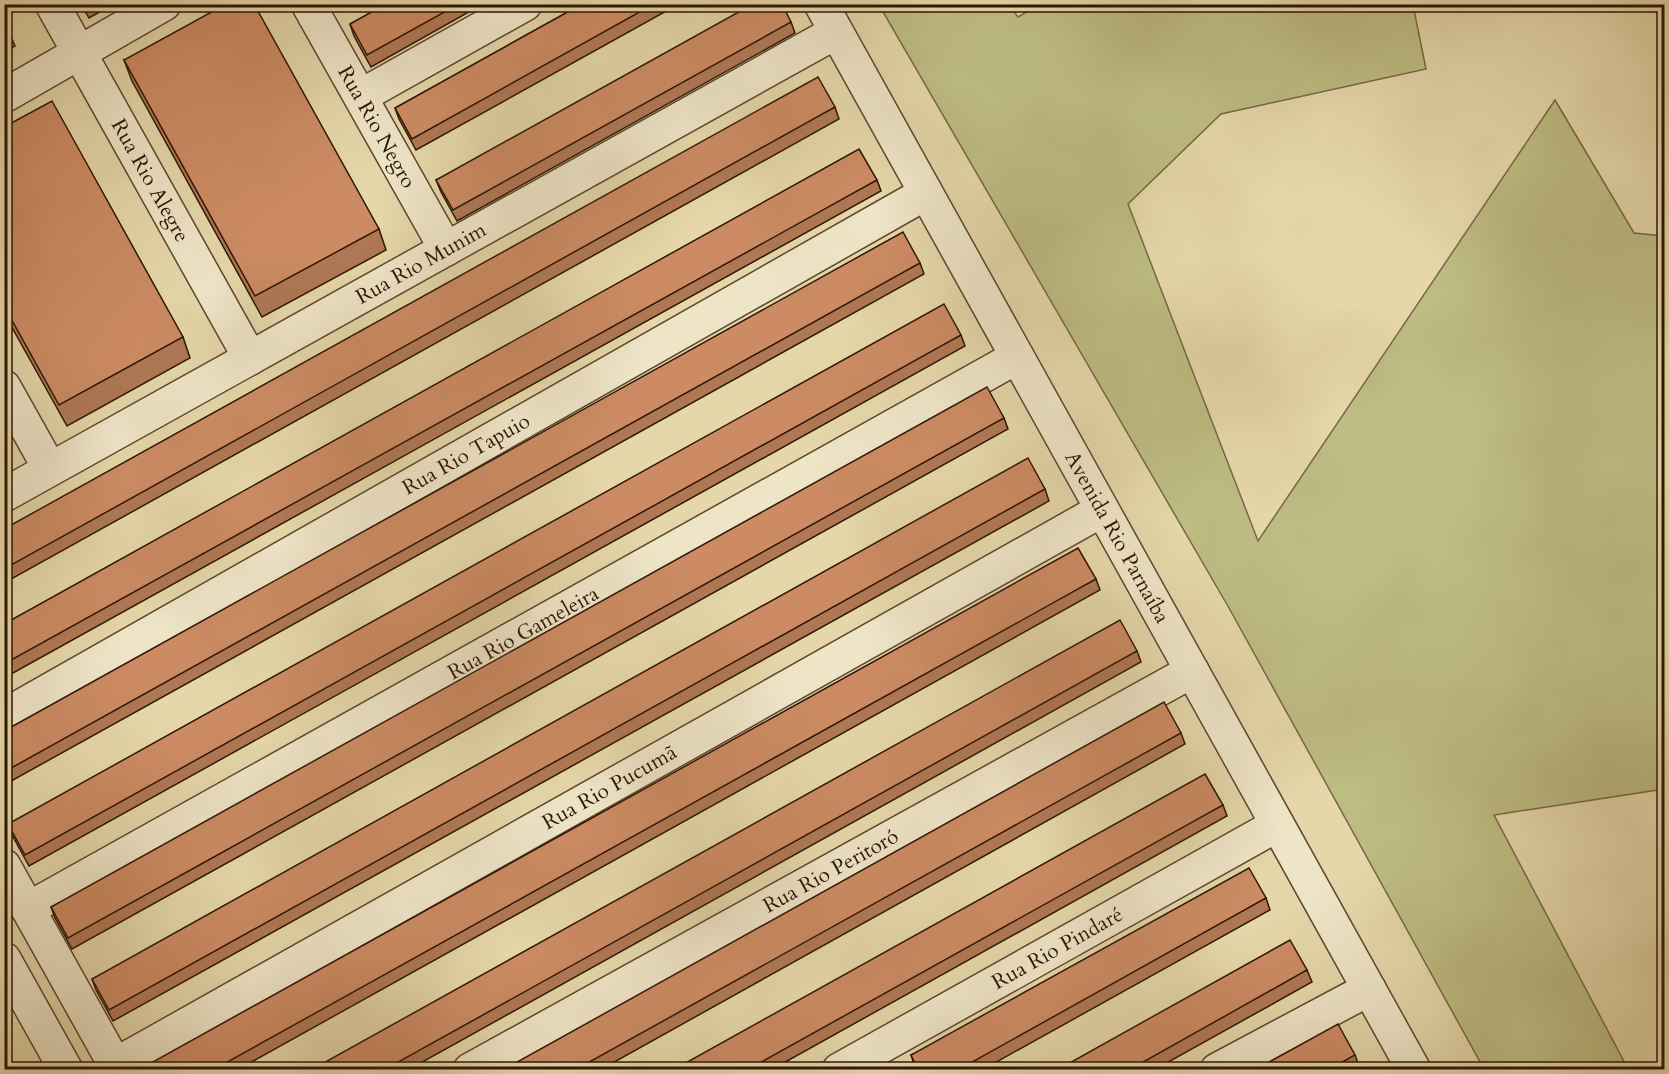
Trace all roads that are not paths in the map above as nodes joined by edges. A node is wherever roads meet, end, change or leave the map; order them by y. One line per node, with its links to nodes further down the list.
1 (52, 4): 6 (street, Rua Rio Alegre)
2 (164, 4): 6 (street)
3 (308, 4): 8 (street, Rua Rio Negro)
4 (525, 4): 8 (street)
5 (828, 18): 9 (street, Avenida Rio Parnaíba); 10 (street, Rua Rio Munim)
6 (79, 53): 7 (street); 12 (street, Rua Rio Alegre)
7 (4, 96)
8 (361, 96): 10 (street, Rua Rio Negro)
9 (926, 193): 11 (street, Avenida Rio Parnaíba); 18 (street, Rua Rio Tapuio)
10 (446, 249): 12 (street, Rua Rio Munim)
11 (1017, 357): 16 (street, Avenida Rio Parnaíba); 21 (street, Rua Rio Gameleira)
12 (250, 358): 14 (street, Rua Rio Munim)
13 (4, 387): 14 (street)
14 (50, 469): 15 (street, Rua Rio Munim)
15 (4, 495)
16 (1102, 510): 17 (street, Avenida Rio Parnaíba); 25 (street, Rua Rio Pucumã)
17 (1192, 671): 19 (street, Avenida Rio Parnaíba); 27 (street, Rua Rio Peritoró)
18 (4, 716)
19 (1277, 825): 23 (street, Avenida Rio Parnaíba); 24 (street, Rua Rio Pindaré)
20 (4, 866): 21 (street)
21 (28, 909): 25 (street)
22 (4, 959): 26 (street)
23 (1369, 989): 29 (street); 30 (street, Avenida Rio Parnaíba)
24 (883, 1059): 28 (street, Rua Rio Pindaré)
25 (117, 1067)
26 (66, 1070)
27 (470, 1070)
28 (839, 1070)
29 (1217, 1070)
30 (1414, 1070)

